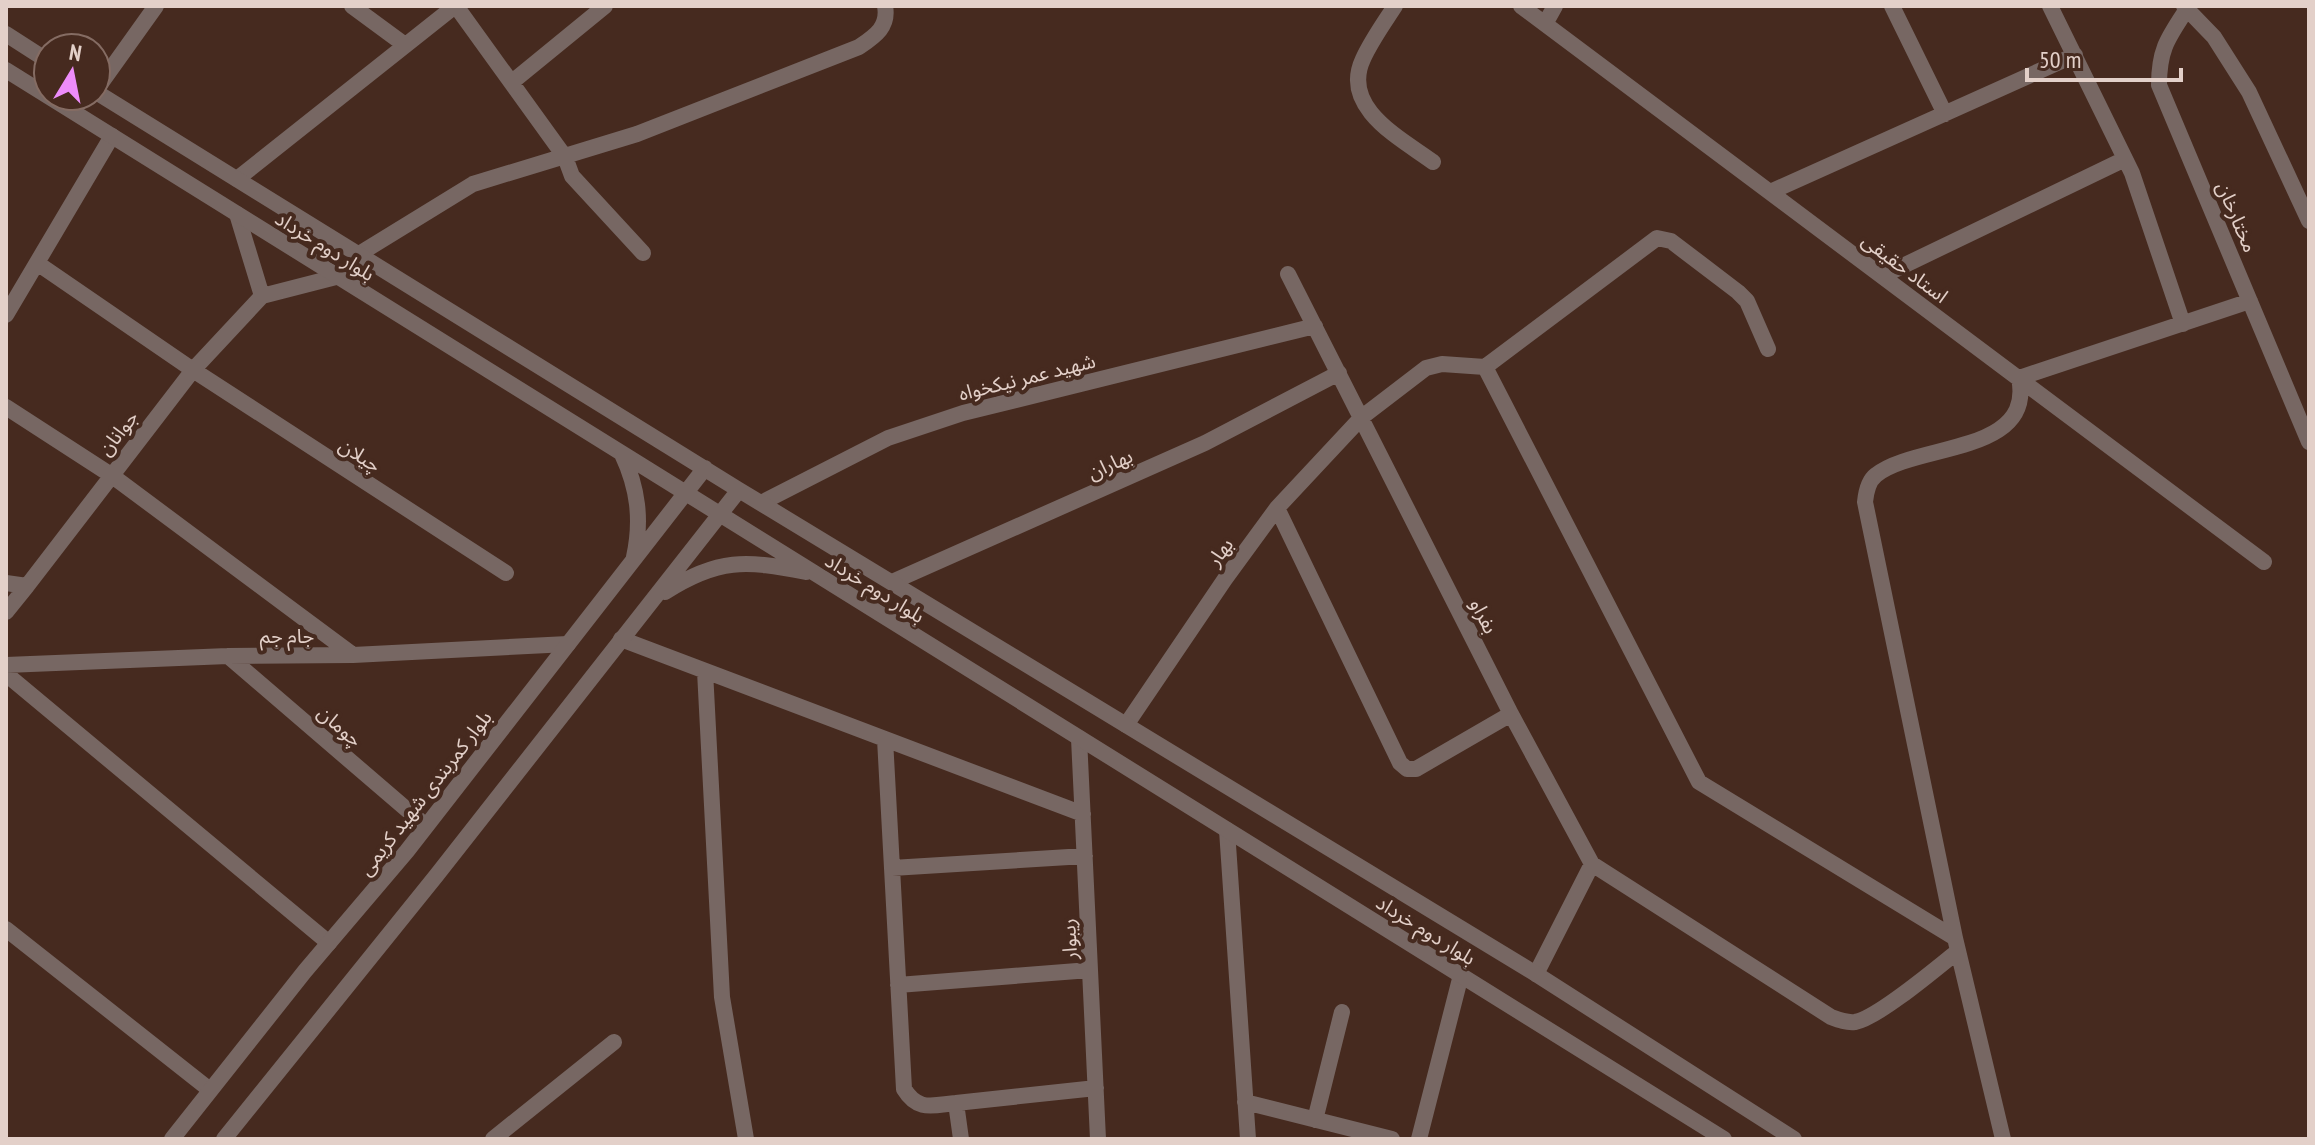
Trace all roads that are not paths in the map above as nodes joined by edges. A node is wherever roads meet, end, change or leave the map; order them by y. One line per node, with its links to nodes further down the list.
1 (156, 6): 17 (street)
2 (352, 6): 14 (street)
3 (455, 6): 14 (street); 19 (street)
4 (605, 6): 19 (street)
5 (1395, 6): 25 (street)
6 (1521, 6): 12 (street, استاد حقیقی)
7 (1555, 6): 12 (street)
8 (1892, 6): 21 (street)
9 (2050, 6): 16 (street)
10 (886, 8): 23 (street)
11 (2186, 8): 29 (street); 37 (street, مختارخان)
12 (1545, 24): 27 (street, استاد حقیقی)
13 (6, 34): 15 (street)
14 (405, 45): 26 (street)
15 (32, 51)
16 (2075, 55): 21 (street); 24 (street)
17 (112, 68)
18 (6, 70): 22 (street, بلوار دوم خرداد)
19 (512, 82): 23 (street)
20 (112, 101): 26 (street, بلوار دوم خرداد)
21 (1945, 114): 27 (street)
22 (112, 136): 28 (street, بلوار دوم خرداد); 32 (street)
23 (565, 157): 30 (street); 31 (street)
24 (2125, 159): 34 (street); 39 (street)
25 (1433, 162)
26 (237, 179): 31 (street, بلوار دوم خرداد)
27 (1770, 192): 34 (street, استاد حقیقی)
28 (237, 214): 35 (street, بلوار دوم خرداد); 36 (street)
29 (2309, 221)
30 (643, 253)
31 (359, 254): 46 (street, بلوار دوم خرداد)
32 (37, 263): 38 (street); 43 (street, چیلان)
33 (1288, 274): 40 (street, بفراو)
34 (1882, 276): 45 (street, استاد حقیقی)
35 (336, 277): 36 (street); 47 (street, بلوار دوم خرداد)
36 (262, 296): 43 (street, جوانان)
37 (2250, 301): 39 (street); 50 (street, مختارخان)
38 (6, 315)
39 (2183, 324): 45 (street)
40 (1315, 326): 44 (street, بفراو); 56 (street, شهید عمر نیکخواه)
41 (1768, 349): 42 (street)
42 (1485, 367): 49 (street, بهار); 87 (street)
43 (193, 370): 53 (street, جوانان); 61 (street, چیلان)
44 (1339, 373): 49 (street, بفراو); 63 (street, بهاران)
45 (2019, 378): 60 (street, استاد حقیقی); 87 (street)
46 (562, 381): 47 (street); 52 (street, بلوار دوم خرداد)
47 (542, 404): 51 (street, بلوار دوم خرداد)
48 (6, 407): 53 (street)
49 (1362, 417): 57 (street, بهار); 75 (street, بفراو)
50 (2309, 442)
51 (622, 454): 55 (street, بلوار دوم خرداد); 59 (street)
52 (705, 468): 54 (street, بلوار دوم خرداد); 55 (street, بلوار کمربندی شهید کریمی)
53 (111, 475): 65 (street, جوانان); 70 (street)
54 (739, 490): 56 (street, بلوار دوم خرداد); 58 (street)
55 (685, 493): 58 (street, بلوار دوم خرداد); 59 (street, بلوار کمربندی شهید کریمی)
56 (763, 502): 63 (street, بلوار دوم خرداد)
57 (1277, 508): 75 (street); 76 (street, بهار)
58 (720, 514): 62 (street, بلوار دوم خرداد); 66 (street)
59 (633, 560): 69 (street, بلوار کمربندی شهید کریمی)
60 (2264, 562)
61 (506, 573)
62 (816, 575): 66 (street); 77 (street, بلوار دوم خرداد)
63 (892, 582): 76 (street, بلوار دوم خرداد)
64 (6, 583): 65 (street)
65 (27, 586): 67 (street, جوانان)
66 (654, 599): 68 (street)
67 (6, 612)
68 (621, 639): 73 (street); 101 (street)
69 (568, 644): 70 (street, جام جم); 80 (street, بلوار کمربندی شهید کریمی)
70 (353, 655): 71 (street, جام جم)
71 (228, 656): 72 (street, جام جم); 80 (street, چومان)
72 (6, 665)
73 (705, 671): 78 (street); 103 (street)
74 (6, 674): 86 (street)
75 (1511, 714): 83 (street, بفراو)
76 (1126, 725): 89 (street, بلوار دوم خرداد)
77 (1079, 738): 79 (street, ریبوار); 81 (street, بلوار دوم خرداد)
78 (885, 739): 79 (street); 84 (street)
79 (1083, 814): 82 (street, ریبوار)
80 (426, 826): 86 (street, بلوار کمربندی شهید کریمی)
81 (1227, 830): 90 (street, بلوار دوم خرداد); 96 (street)
82 (1085, 856): 84 (street); 88 (street, ریبوار)
83 (1592, 864): 87 (street); 89 (street)
84 (892, 868): 91 (street)
85 (6, 929): 95 (street)
86 (329, 943): 95 (street, بلوار کمربندی شهید کریمی)
87 (1956, 944): 111 (street)
88 (1090, 970): 91 (street); 94 (street, ریبوار)
89 (1536, 974): 110 (street, بلوار دوم خرداد)
90 (1461, 975): 108 (street); 109 (street, بلوار دوم خرداد)
91 (898, 985): 97 (street)
92 (1342, 1012): 98 (street)
93 (614, 1042): 99 (street)
94 (1096, 1088): 97 (street); 105 (street, ریبوار)
95 (210, 1090): 100 (street, بلوار کمربندی شهید کریمی)
96 (1245, 1102): 98 (street); 106 (street)
97 (956, 1103): 104 (street)
98 (1315, 1120): 107 (street)
99 (514, 1133): 102 (street)
100 (172, 1139)
101 (224, 1139)
102 (493, 1139)
103 (746, 1139)
104 (961, 1139)
105 (1098, 1139)
106 (1248, 1139)
107 (1392, 1139)
108 (1419, 1139)
109 (1722, 1139)
110 (1794, 1139)
111 (2003, 1139)

